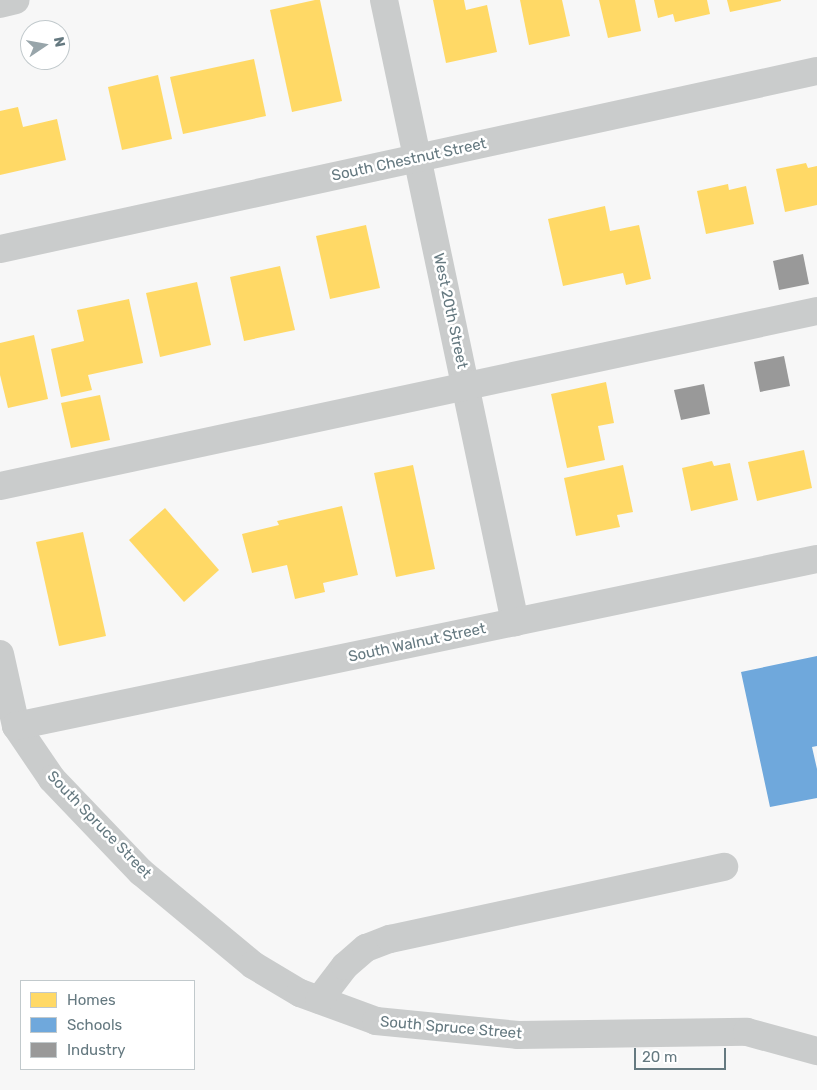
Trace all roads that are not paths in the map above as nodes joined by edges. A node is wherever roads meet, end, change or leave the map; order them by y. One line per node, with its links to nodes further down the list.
1 (16, 0): 3 (street)
2 (384, 0): 5 (street, West 20th Street)
3 (0, 4)
4 (817, 71): 5 (street, South Chestnut Street)
5 (416, 158): 6 (street, South Chestnut Street); 8 (street, West 20th Street)
6 (0, 249)
7 (817, 311): 8 (street)
8 (466, 384): 9 (street); 11 (street, West 20th Street)
9 (0, 486)
10 (817, 559): 11 (street, South Walnut Street)
11 (515, 622): 13 (street, South Walnut Street)
12 (0, 654): 13 (street)
13 (16, 726): 15 (street, South Spruce Street)
14 (724, 867): 15 (street)
15 (319, 1000): 16 (street, South Spruce Street)
16 (817, 1050)

